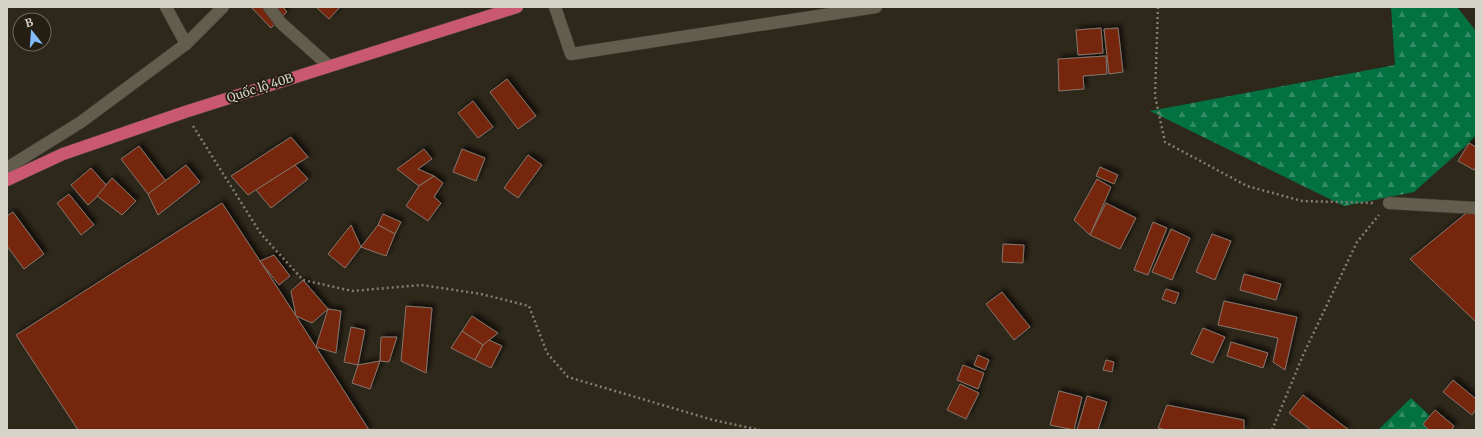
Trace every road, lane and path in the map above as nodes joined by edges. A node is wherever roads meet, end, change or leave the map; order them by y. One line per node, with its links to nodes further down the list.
1 (166, 7): 8 (street)
2 (223, 7): 8 (street)
3 (269, 7): 9 (street)
4 (517, 7): 9 (highway, Quốc lộ 40B)
5 (555, 7): 6 (street)
6 (876, 7)
7 (1158, 7): 13 (path)
8 (186, 44): 11 (street)
9 (329, 66): 10 (highway, Quốc lộ 40B)
10 (185, 112): 12 (highway, Quốc lộ 40B); 15 (path)
11 (7, 168)
12 (7, 180)
13 (1389, 203): 14 (street); 16 (path)
14 (1476, 208)
15 (760, 430)
16 (1272, 430)

